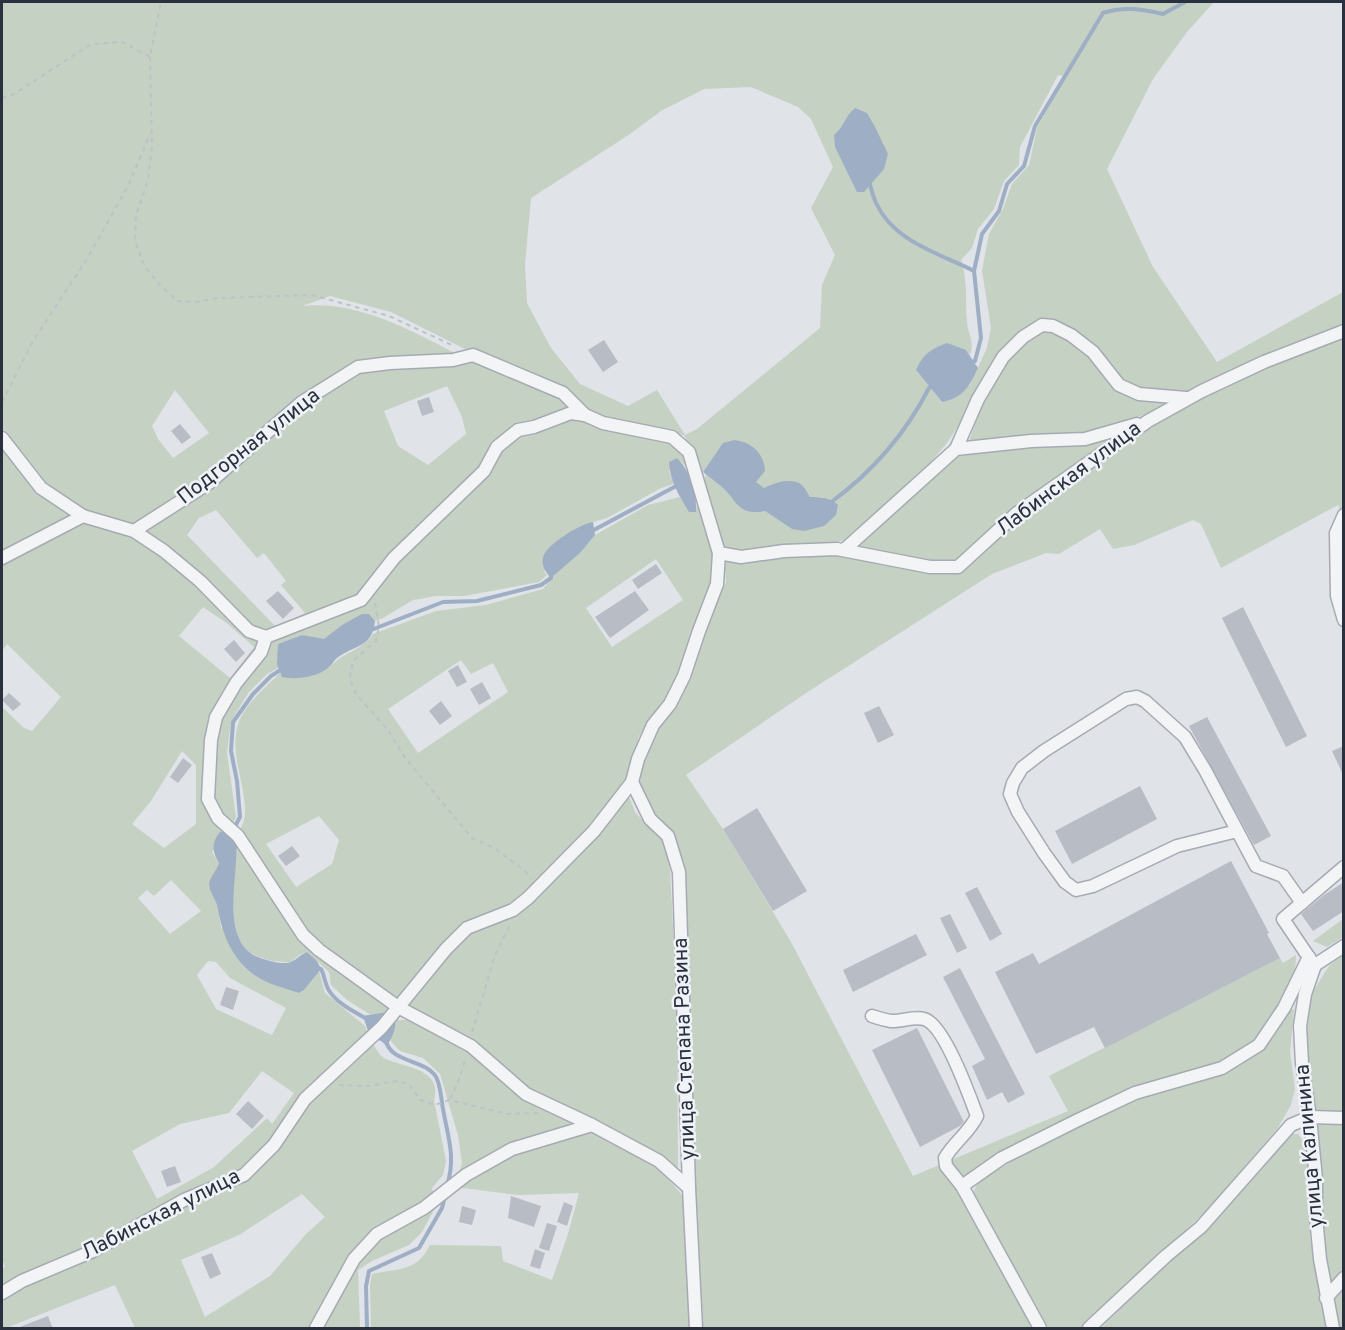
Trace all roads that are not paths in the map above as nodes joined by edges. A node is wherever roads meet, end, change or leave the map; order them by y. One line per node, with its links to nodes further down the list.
1 (1344, 331): 2 (street, Лабинская улица)
2 (1188, 399): 4 (street, Лабинская улица); 6 (street)
3 (585, 415): 9 (street, Подгорная улица); 11 (street); 14 (street)
4 (1148, 421): 6 (street); 10 (street, Лабинская улица)
5 (2, 438): 8 (street)
6 (956, 449): 10 (street)
7 (1344, 515): 13 (street)
8 (83, 516): 9 (street); 12 (street)
9 (134, 531): 14 (street)
10 (844, 550): 11 (street, Лабинская улица)
11 (719, 553): 15 (street, Лабинская улица)
12 (2, 558)
13 (1344, 620)
14 (266, 637): 21 (street)
15 (632, 782): 21 (street, Лабинская улица); 27 (street, улица Степана Разина)
16 (1237, 831): 16 (street); 18 (street)
17 (1344, 867): 18 (street)
18 (1302, 903): 20 (street)
19 (1344, 946): 20 (street)
20 (1312, 961): 23 (street, улица Калинина); 26 (street)
21 (398, 1007): 25 (street); 29 (street, Лабинская улица)
22 (872, 1016): 26 (street)
23 (1310, 1117): 24 (street); 30 (street, улица Калинина); 34 (street)
24 (1344, 1118)
25 (592, 1125): 27 (street); 31 (street)
26 (962, 1186): 33 (street)
27 (689, 1188): 32 (street, улица Степана Разина)
28 (1344, 1278): 30 (street)
29 (2, 1293)
30 (1326, 1298): 35 (street, улица Калинина)
31 (316, 1329)
32 (696, 1329)
33 (1040, 1329)
34 (1089, 1329)
35 (1333, 1329)

